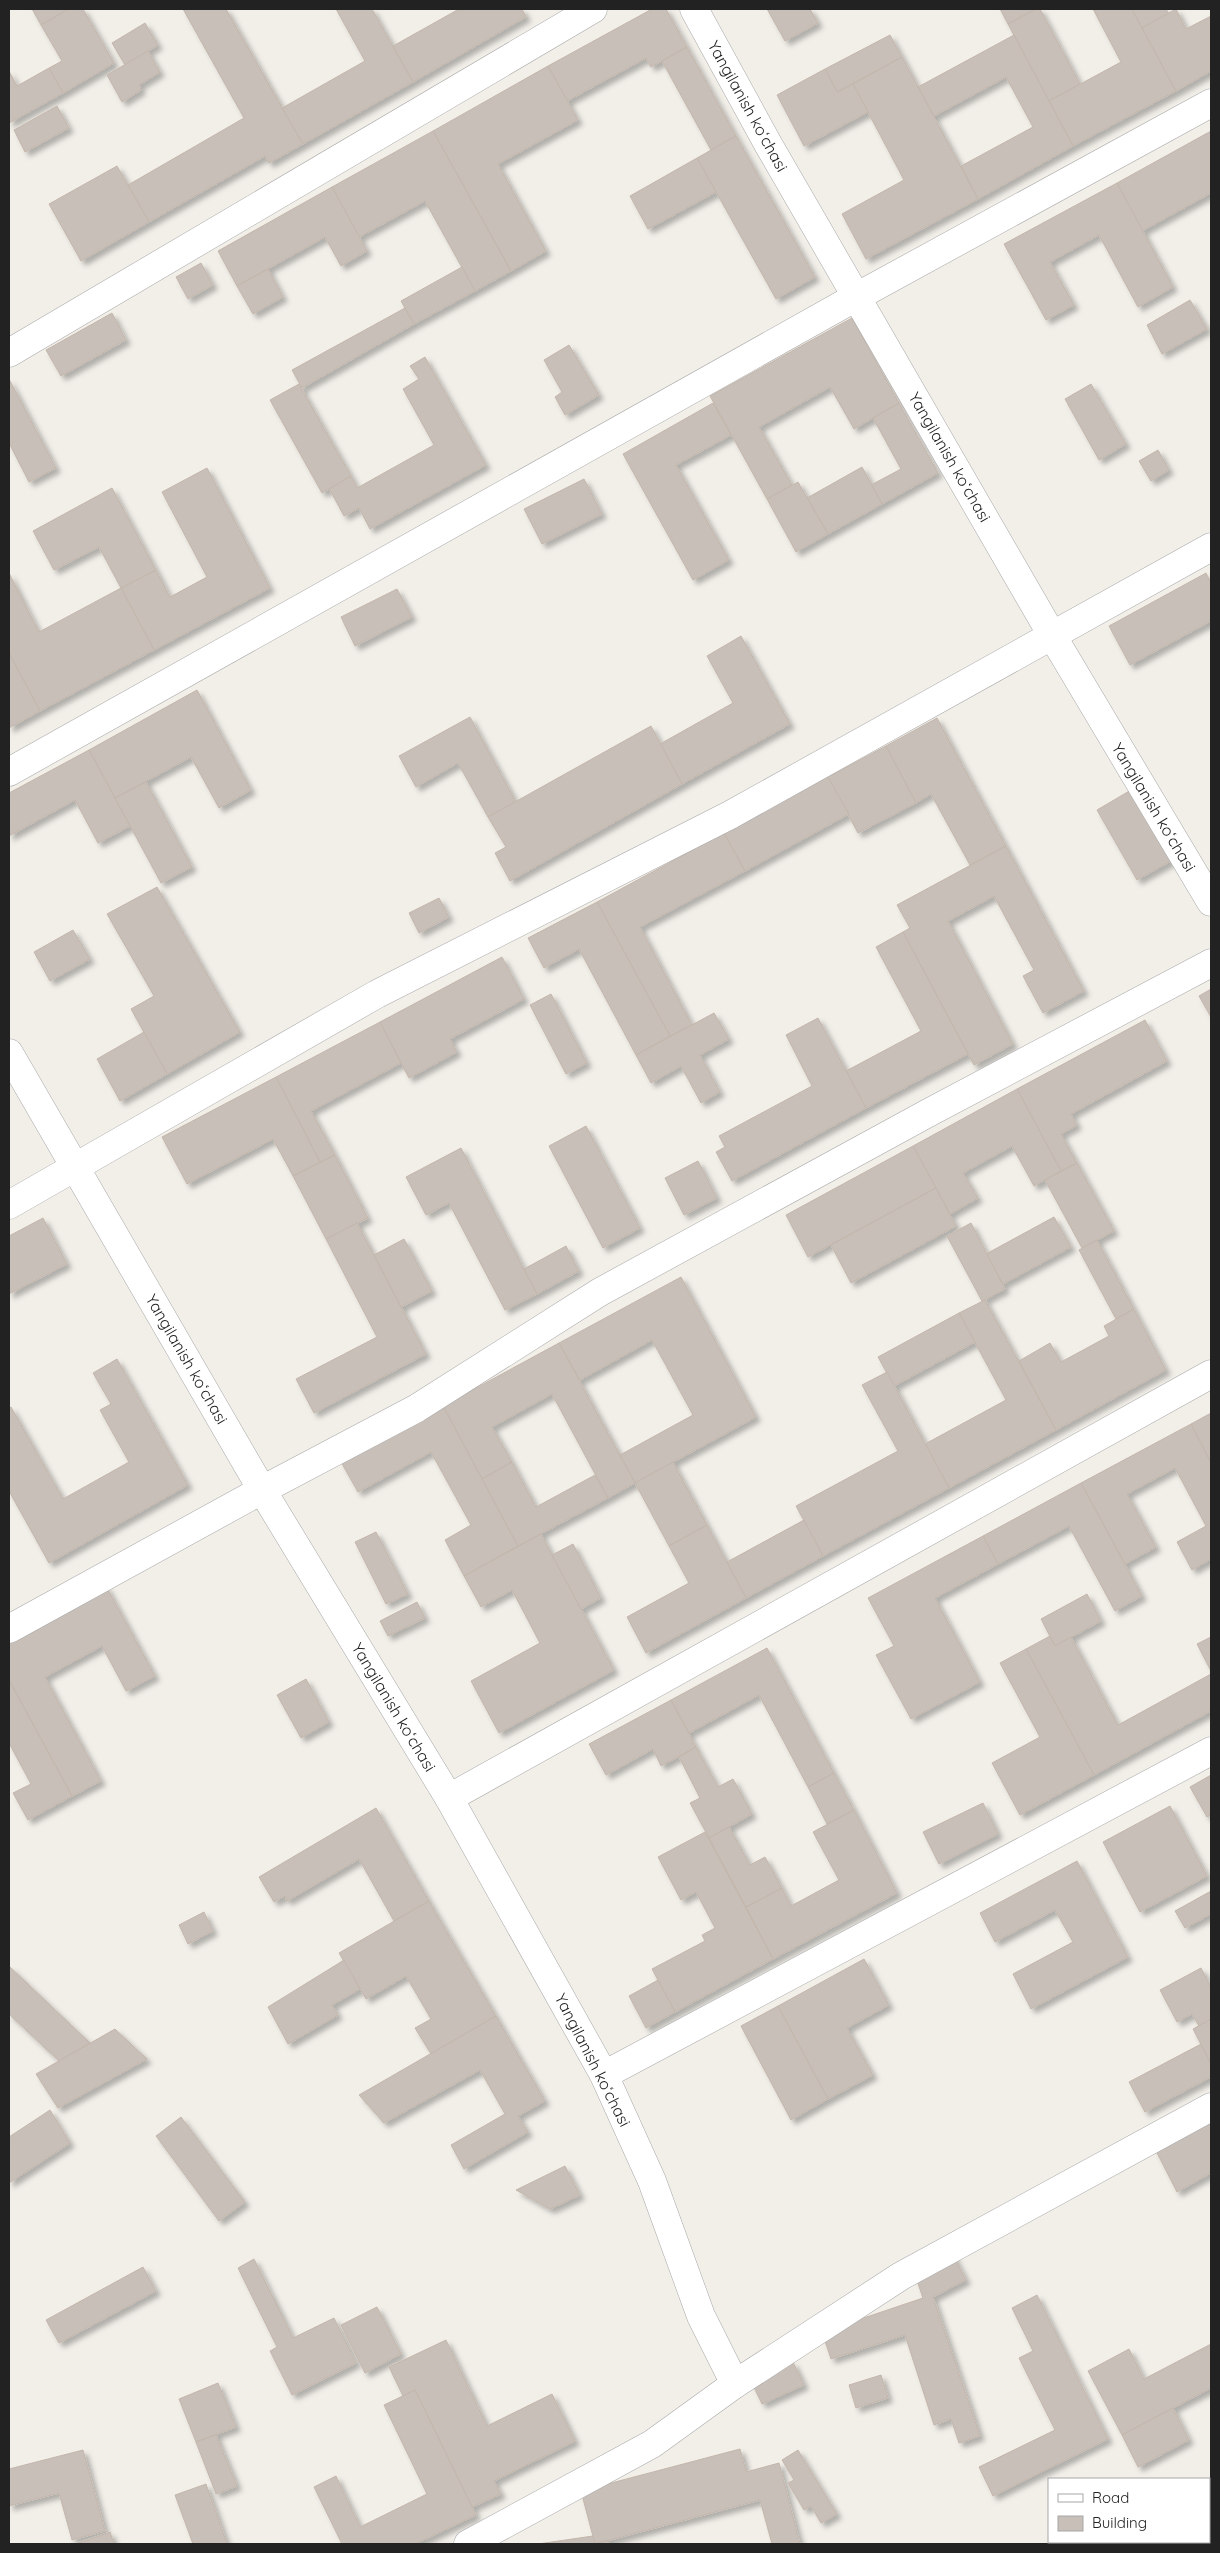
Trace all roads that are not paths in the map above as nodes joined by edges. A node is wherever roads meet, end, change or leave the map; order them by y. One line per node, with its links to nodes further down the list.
1 (593, 9): 5 (street)
2 (694, 9): 4 (street, Yangilanish koʻchasi)
3 (1211, 103): 4 (street)
4 (858, 296): 7 (street, Yangilanish koʻchasi); 8 (street)
5 (9, 353)
6 (1211, 547): 7 (street)
7 (1053, 637): 9 (street, Yangilanish koʻchasi); 12 (street)
8 (9, 772)
9 (1211, 902)
10 (1211, 963): 15 (street)
11 (9, 1053): 12 (street, Yangilanish koʻchasi)
12 (76, 1166): 13 (street); 15 (street, Yangilanish koʻchasi)
13 (9, 1205)
14 (1211, 1374): 18 (street)
15 (262, 1490): 16 (street); 18 (street, Yangilanish koʻchasi)
16 (9, 1630)
17 (1211, 1751): 19 (street)
18 (449, 1798): 19 (street, Yangilanish koʻchasi)
19 (604, 2075): 21 (street, Yangilanish koʻchasi)
20 (1211, 2107): 21 (street)
21 (735, 2384): 22 (street)
22 (468, 2544)

